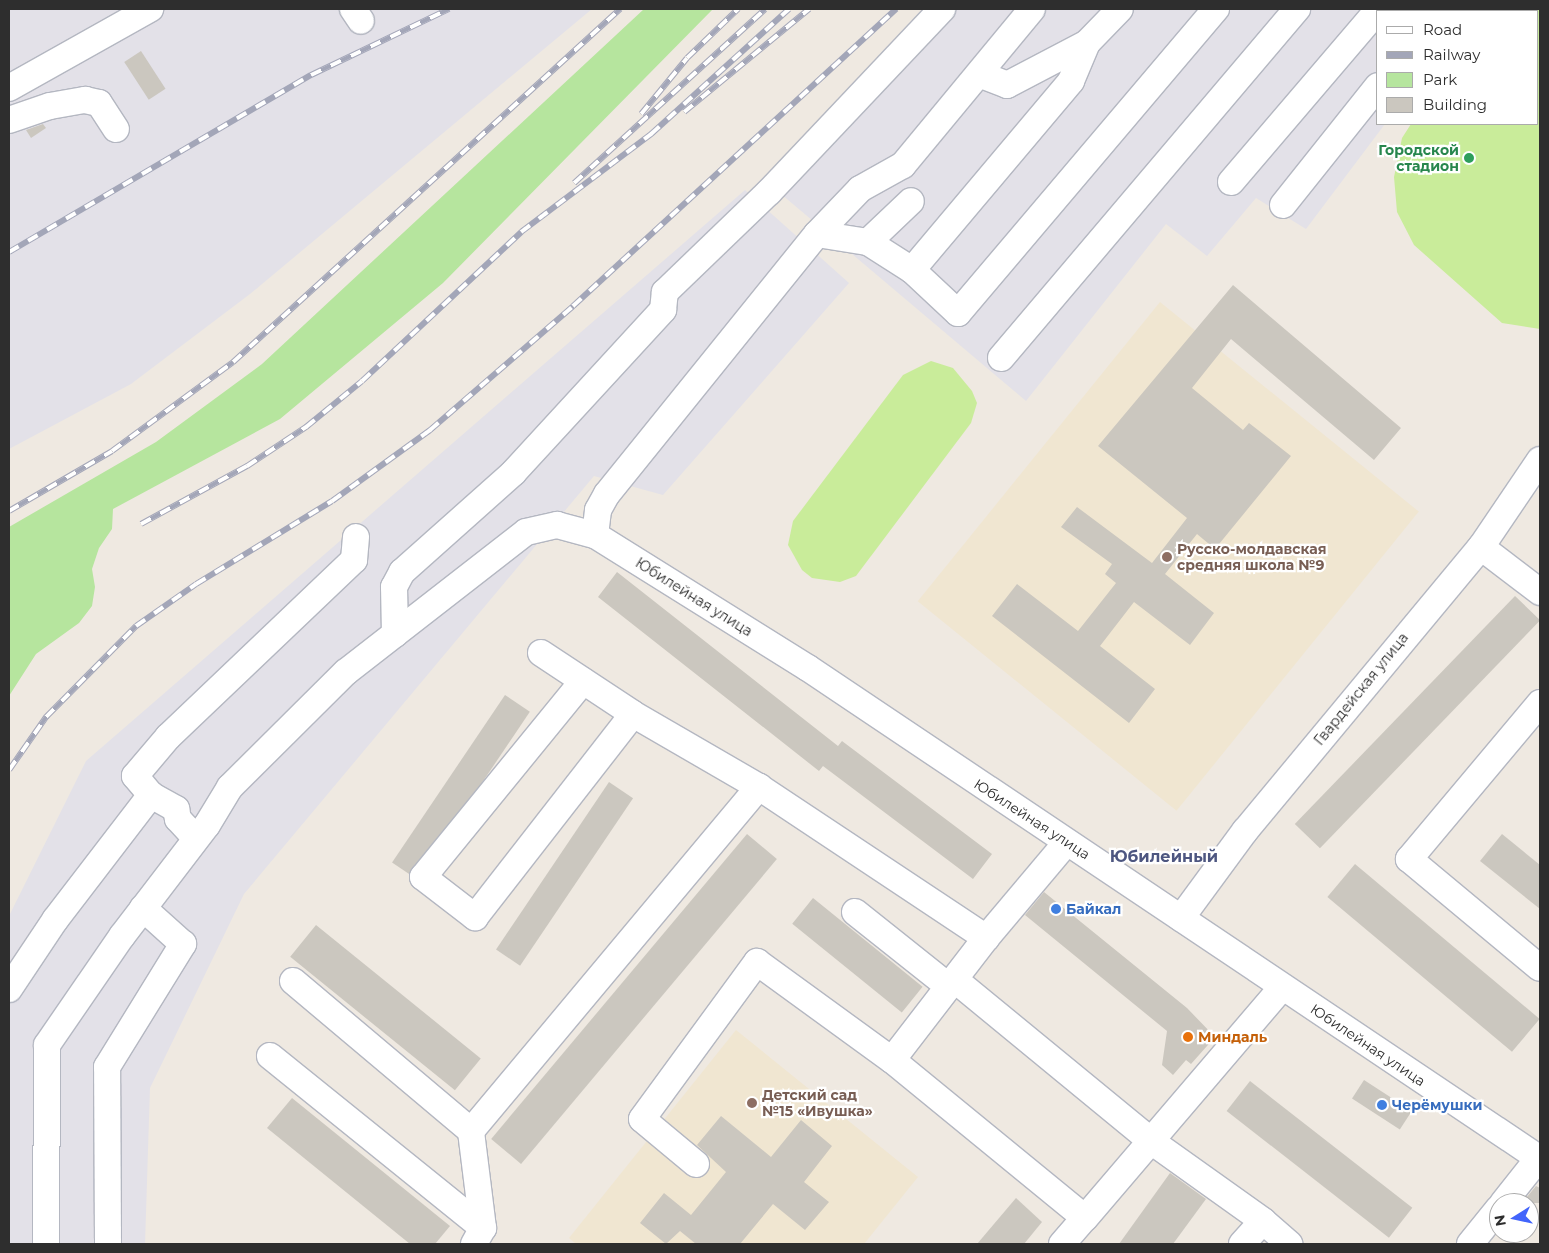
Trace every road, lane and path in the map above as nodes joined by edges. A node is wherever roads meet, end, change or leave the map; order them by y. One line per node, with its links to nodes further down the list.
1 (150, 9): 10 (street)
2 (942, 9): 26 (street)
3 (1032, 9): 9 (street)
4 (1120, 9): 8 (street)
5 (1216, 9): 19 (street)
6 (1297, 9): 20 (street)
7 (1376, 17): 14 (street)
8 (1088, 44): 9 (street); 19 (street)
9 (979, 74): 17 (street)
10 (9, 88)
11 (1376, 89): 16 (street)
12 (9, 120): 13 (street)
13 (116, 129)
14 (1231, 182)
15 (911, 201): 18 (street)
16 (1283, 205)
17 (817, 234): 18 (street); 22 (street)
18 (868, 242): 19 (street)
19 (912, 270)
20 (1001, 358)
21 (1540, 460): 24 (street, Гвардейская улица)
22 (596, 535): 26 (street, Юбилейная улица); 34 (street, Юбилейная улица)
23 (356, 537): 32 (street)
24 (1481, 547): 25 (street); 37 (street, Гвардейская улица)
25 (1540, 592)
26 (395, 634): 33 (street, Юбилейная улица)
27 (540, 653): 28 (street)
28 (583, 680): 30 (street); 30 (street)
29 (1540, 703): 39 (street)
30 (633, 714): 31 (street)
31 (759, 787): 38 (street); 46 (street)
32 (151, 795): 33 (street); 43 (street)
33 (196, 838): 35 (street, Юбилейная улица)
34 (1066, 843): 37 (street, Юбилейная улица); 38 (street)
35 (143, 908): 55 (street, Юбилейная улица); 56 (street)
36 (855, 912): 41 (street)
37 (1181, 918): 42 (street, Юбилейная улица)
38 (986, 938): 41 (street)
39 (1540, 968)
40 (293, 981): 46 (street)
41 (951, 982): 45 (street); 47 (street)
42 (1282, 987): 47 (street); 48 (street, Юбилейная улица)
43 (9, 989)
44 (270, 1056): 54 (street)
45 (892, 1060): 49 (street); 51 (street)
46 (471, 1131): 54 (street)
47 (1152, 1142): 51 (street); 53 (street)
48 (1539, 1159): 50 (street)
49 (696, 1164)
50 (1511, 1193)
51 (1084, 1218): 57 (street)
52 (1489, 1220): 60 (street)
53 (1263, 1221): 58 (street); 59 (street)
54 (479, 1236)
55 (46, 1244)
56 (108, 1244)
57 (1062, 1244)
58 (1242, 1244)
59 (1289, 1244)
60 (1470, 1244)

